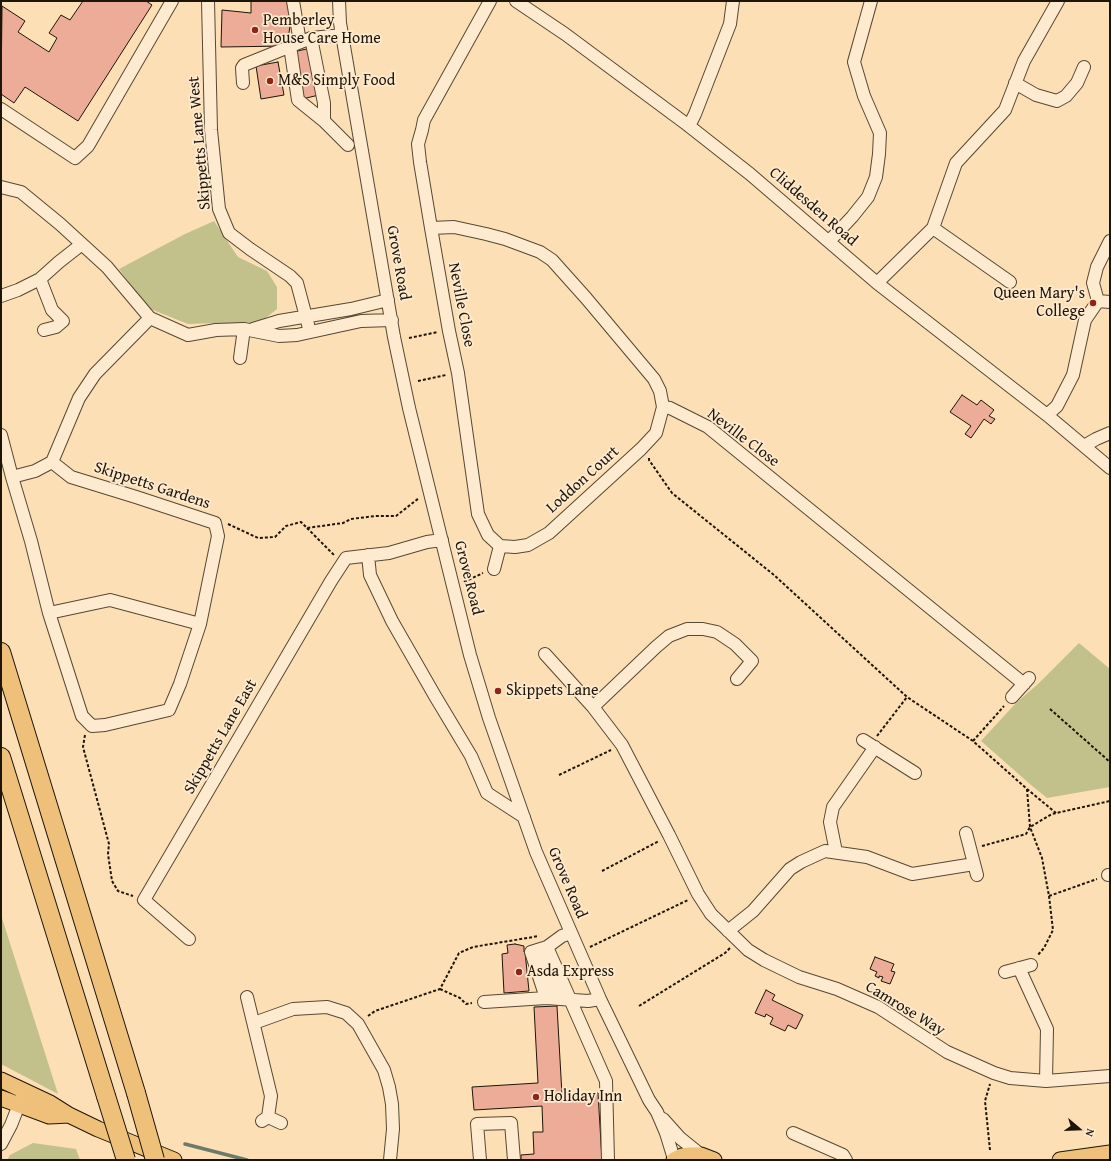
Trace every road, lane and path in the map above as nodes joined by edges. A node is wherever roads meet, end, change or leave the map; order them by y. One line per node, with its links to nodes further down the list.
1 (172, 1): 17 (street)
2 (208, 1): 33 (street, Skippetts Lane West)
3 (293, 1): 13 (street)
4 (332, 1): 11 (street, Grove Road)
5 (339, 1): 11 (street, Grove Road)
6 (490, 1): 22 (street, Neville Close)
7 (516, 1): 19 (street, Cliddesden Road)
8 (733, 1): 19 (street)
9 (871, 1): 24 (street)
10 (1058, 1): 15 (street)
11 (340, 23): 12 (street, Grove Road)
12 (343, 35): 13 (street); 31 (street, Grove Road)
13 (300, 42): 16 (street); 18 (street); 18 (street)
14 (1084, 67): 15 (street)
15 (1015, 82): 23 (street)
16 (243, 83)
17 (1, 109)
18 (324, 121): 20 (street)
19 (689, 126): 24 (street, Cliddesden Road)
20 (348, 145)
21 (1, 187): 26 (street)
22 (431, 228): 44 (street); 57 (street, Neville Close)
23 (933, 228): 28 (street); 29 (street)
24 (829, 241): 29 (street, Cliddesden Road)
25 (1110, 241): 32 (street)
26 (82, 244): 27 (street); 34 (street)
27 (40, 279): 30 (street); 37 (street)
28 (1010, 282)
29 (877, 284): 45 (street, Cliddesden Road)
30 (1, 296)
31 (388, 300): 33 (street); 35 (street, Grove Road)
32 (1104, 301): 45 (street)
33 (306, 317): 36 (street); 38 (street, Skippetts Lane West)
34 (150, 318): 36 (street); 50 (street)
35 (392, 320): 38 (street); 56 (street, Grove Road)
36 (248, 329): 38 (street); 41 (street)
37 (44, 330)
38 (310, 332)
39 (429, 333): 40 (path)
40 (409, 338)
41 (240, 358)
42 (438, 376): 43 (path)
43 (418, 381)
44 (663, 407): 57 (street, Loddon Court); 68 (street, Neville Close)
45 (1047, 415): 48 (street, Cliddesden Road)
46 (1110, 433): 48 (street)
47 (1, 435): 52 (street)
48 (1084, 446): 51 (street, Cliddesden Road)
49 (648, 456): 67 (path)
50 (52, 462): 52 (street); 63 (street, Skippetts Gardens)
51 (1110, 468)
52 (12, 477): 62 (street)
53 (419, 498): 55 (path)
54 (224, 522): 55 (path)
55 (307, 528): 59 (path)
56 (442, 540): 58 (street); 82 (street, Grove Road)
57 (500, 546): 60 (street)
58 (368, 555): 59 (street); 82 (street)
59 (342, 564): 92 (street, Skippetts Lane East)
60 (494, 569): 61 (path)
61 (464, 582)
62 (48, 613): 63 (street); 71 (street)
63 (200, 624): 71 (street, Skippetts Gardens)
64 (1, 652): 127 (highway, bridge)
65 (545, 654): 69 (street, Camrose Way)
66 (737, 679): 69 (street)
67 (907, 697): 72 (path); 73 (path)
68 (1012, 697): 72 (path)
69 (594, 707): 74 (street, Camrose Way)
70 (1050, 709): 76 (path)
71 (92, 726): 92 (path)
72 (973, 741): 79 (path)
73 (870, 744): 77 (street); 87 (street)
74 (622, 745): 78 (path); 85 (street, Camrose Way)
75 (1, 757): 126 (highway, bridge)
76 (1110, 762)
77 (915, 773)
78 (559, 775)
79 (1027, 789): 81 (path); 83 (path)
80 (1110, 801): 81 (path)
81 (1056, 813): 83 (path)
82 (524, 817): 94 (street, Grove Road)
83 (1030, 827): 86 (path); 91 (path)
84 (966, 833): 86 (street)
85 (669, 835): 88 (path); 90 (street, Camrose Way)
86 (970, 850): 87 (street)
87 (836, 852): 93 (street)
88 (602, 871)
89 (1109, 875): 91 (path)
90 (698, 894): 93 (street, Camrose Way); 99 (path)
91 (1049, 896): 100 (path)
92 (144, 900): 96 (street)
93 (728, 931): 97 (street, Camrose Way)
94 (571, 933): 98 (street); 106 (street, Grove Road)
95 (539, 936): 102 (path)
96 (189, 939)
97 (738, 940): 108 (path); 111 (street, Camrose Way)
98 (544, 948): 104 (street); 105 (street)
99 (588, 948)
100 (1025, 967): 101 (street); 114 (street)
101 (1005, 972)
102 (440, 989): 107 (path); 110 (path)
103 (247, 997): 109 (street)
104 (546, 998): 105 (street); 107 (street)
105 (565, 999): 106 (street); 132 (street)
106 (600, 999): 118 (street, Grove Road)
107 (484, 1002)
108 (639, 1006)
109 (254, 1023): 110 (street); 120 (street)
110 (358, 1024): 129 (street)
111 (994, 1073): 114 (street, Camrose Way); 123 (path)
112 (1110, 1076): 114 (street, Camrose Way)
113 (1, 1080): 115 (main road)
114 (1046, 1082)
115 (25, 1091): 117 (street); 119 (main road)
116 (1, 1098): 117 (main road)
117 (19, 1105): 119 (main road); 122 (street)
118 (657, 1112): 125 (street, Grove Road); 133 (street, Grove Road)
119 (69, 1115): 128 (main road)
120 (282, 1123)
121 (793, 1133): 134 (street)
122 (1, 1144)
123 (990, 1150)
124 (1110, 1153): 135 (main road)
125 (708, 1158): 133 (main road)
126 (126, 1160)
127 (155, 1160)
128 (174, 1160)
129 (390, 1160)
130 (480, 1160): 131 (street)
131 (514, 1160)
132 (608, 1160)
133 (674, 1160)
134 (846, 1160)
135 (1060, 1160)

